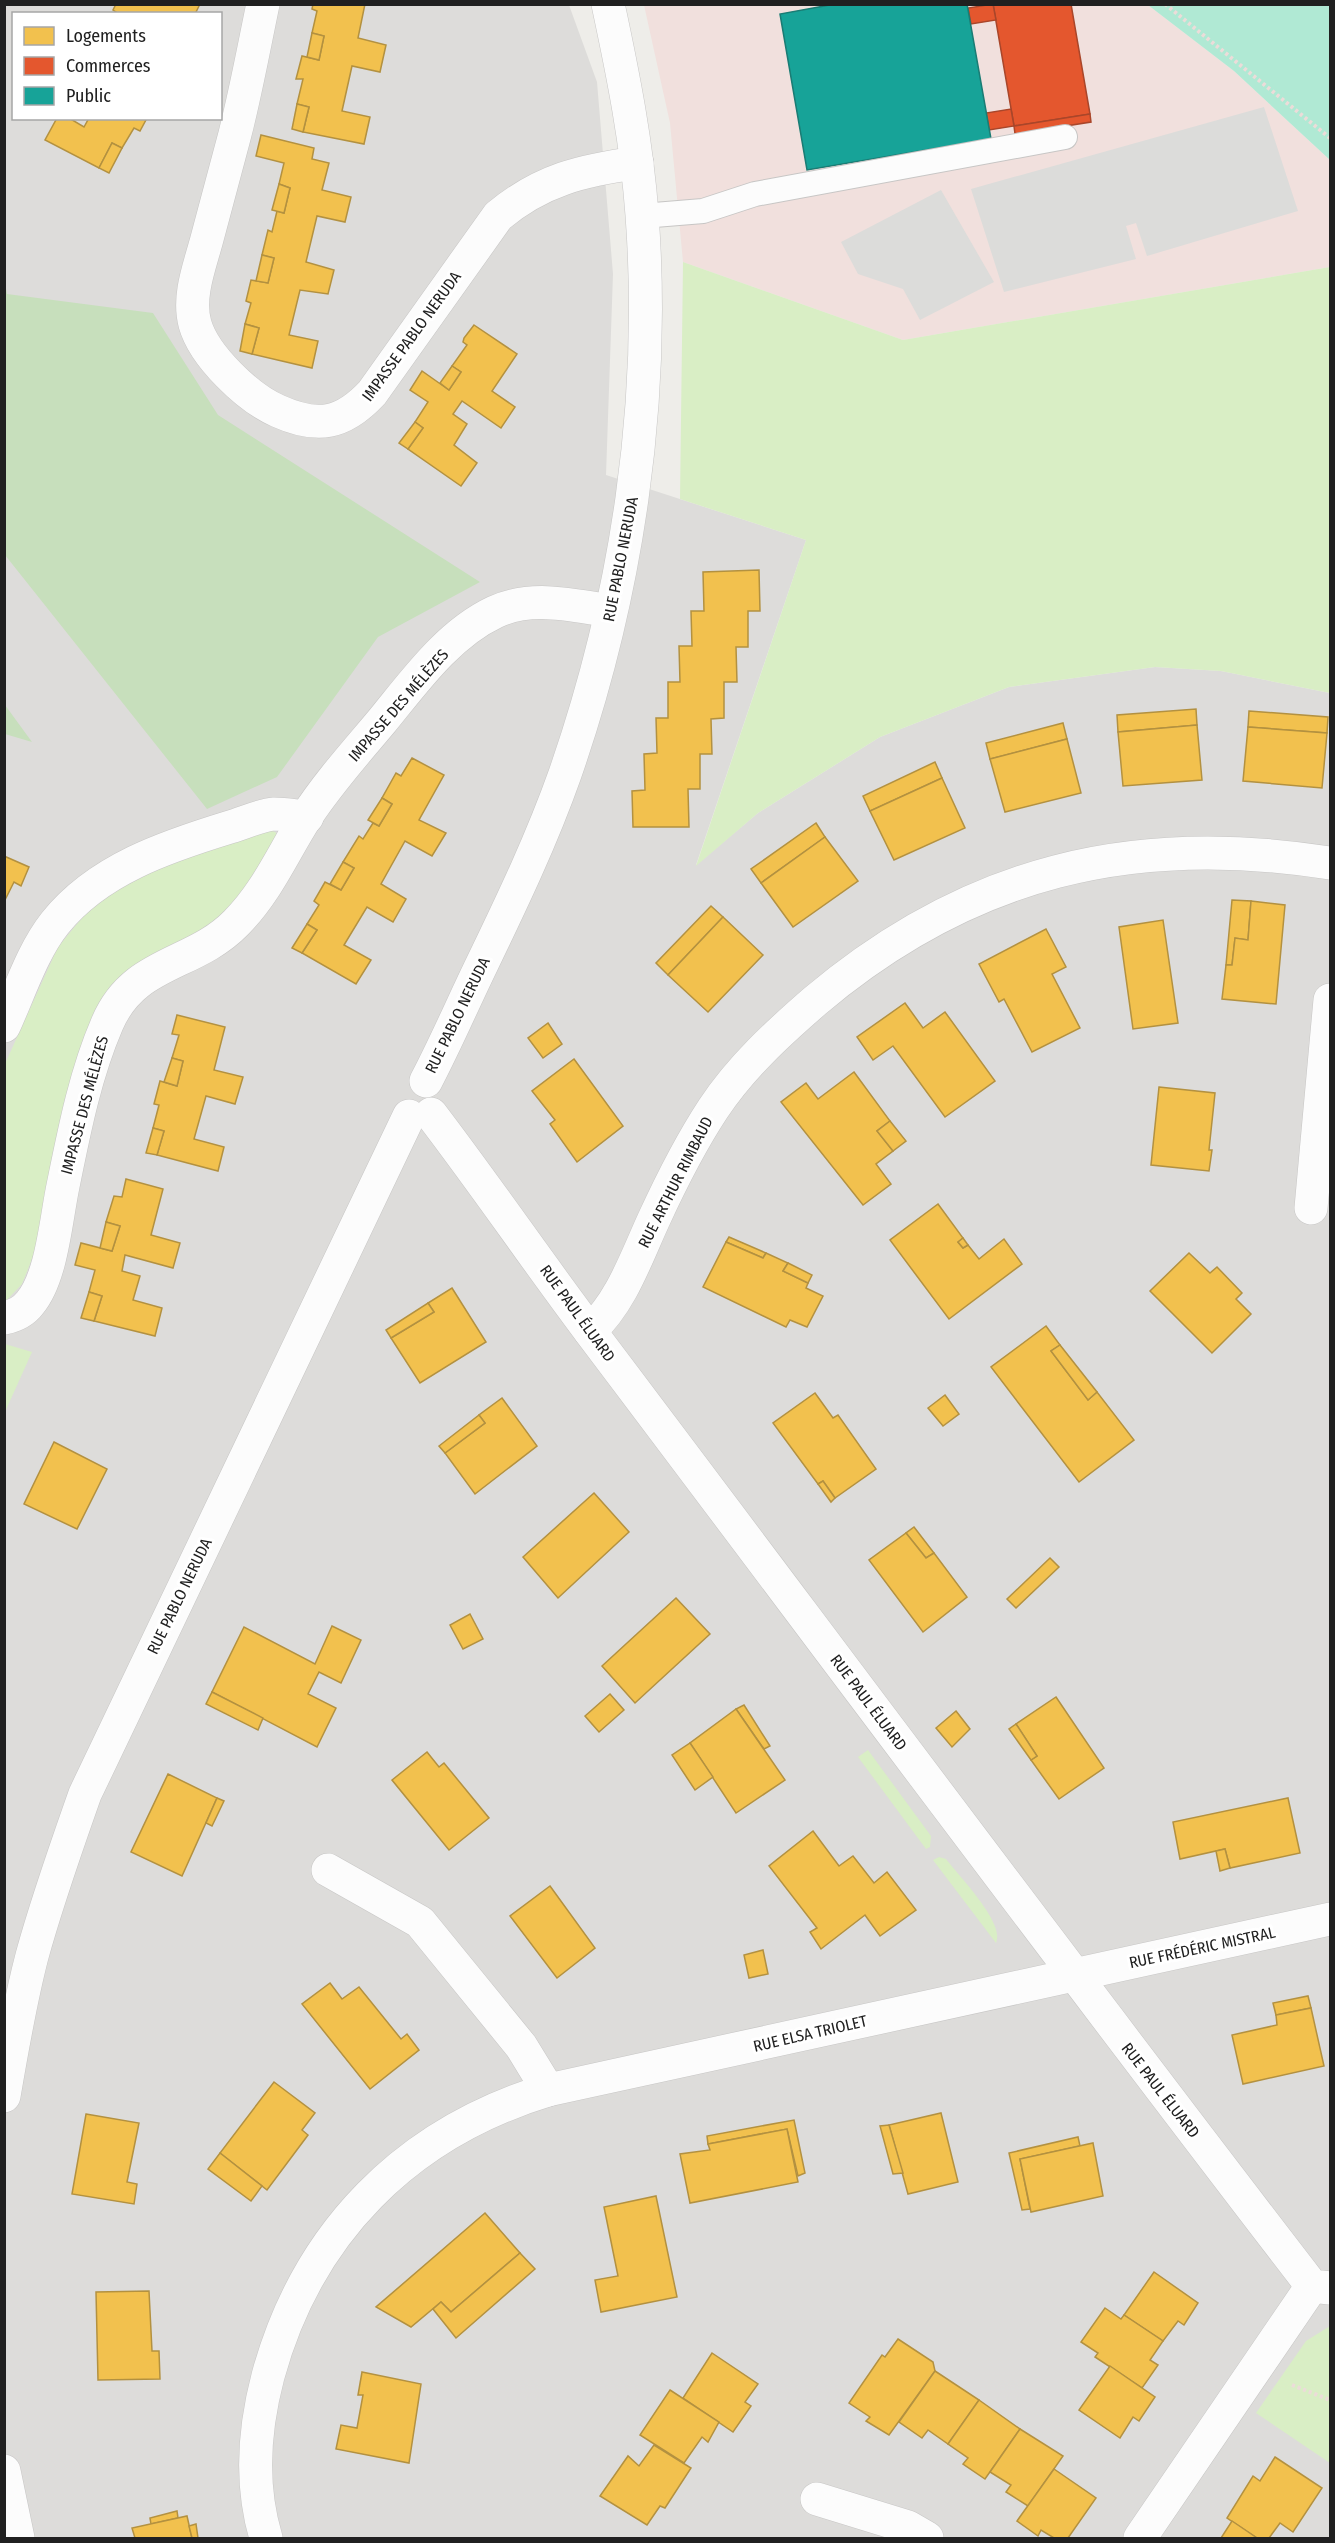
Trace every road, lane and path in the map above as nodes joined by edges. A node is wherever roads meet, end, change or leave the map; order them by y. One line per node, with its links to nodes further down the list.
1 (263, 4): 6 (street, IMPASSE PABLO NERUDA)
2 (608, 4): 6 (street, RUE PABLO NERUDA)
3 (1165, 4): 5 (path)
4 (1065, 137): 7 (lane)
5 (1330, 138)
6 (637, 163): 7 (street, RUE PABLO NERUDA)
7 (642, 216): 8 (street, RUE PABLO NERUDA)
8 (610, 611): 9 (street, IMPASSE DES MÉLÈZES); 13 (street, RUE PABLO NERUDA)
9 (306, 817): 12 (street); 15 (street, IMPASSE DES MÉLÈZES)
10 (1330, 863): 16 (street, RUE ARTHUR RIMBAUD)
11 (1330, 1000): 14 (street)
12 (4, 1026)
13 (420, 1115): 16 (street, RUE PAUL ÉLUARD); 21 (street, RUE PABLO NERUDA)
14 (1311, 1208)
15 (4, 1318)
16 (590, 1331): 19 (street, RUE PAUL ÉLUARD)
17 (328, 1870): 20 (street)
18 (1330, 1919): 19 (street, RUE FRÉDÉRIC MISTRAL)
19 (1073, 1976): 20 (street, RUE ELSA TRIOLET); 22 (street, RUE PAUL ÉLUARD)
20 (548, 2090): 26 (street, RUE ELSA TRIOLET)
21 (4, 2096)
22 (1321, 2287): 28 (street, RUE PAUL ÉLUARD)
23 (4, 2471): 25 (street)
24 (816, 2499): 27 (street)
25 (18, 2538)
26 (266, 2538)
27 (927, 2538)
28 (1140, 2538)

